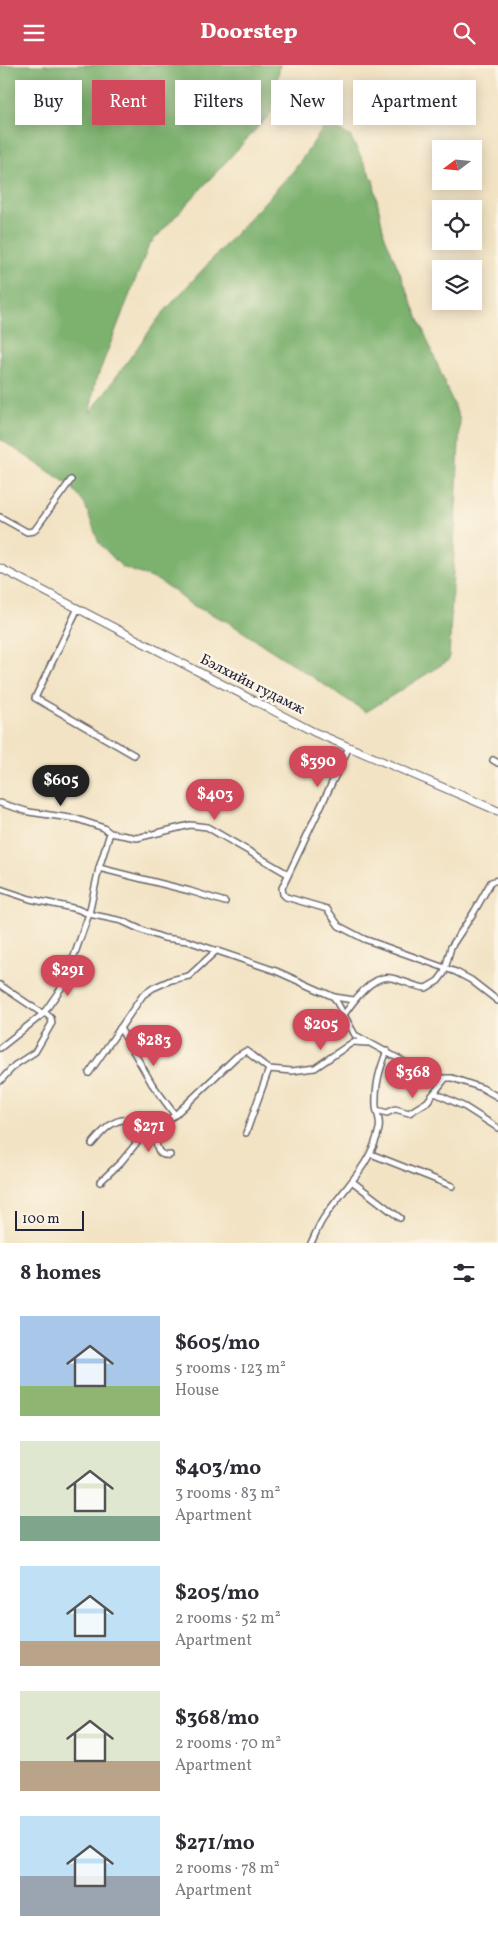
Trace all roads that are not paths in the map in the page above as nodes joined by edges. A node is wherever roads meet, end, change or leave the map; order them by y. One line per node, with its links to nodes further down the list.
1 (71, 480): 2 (street)
2 (0, 517)
3 (0, 568): 4 (main road, Бэлхийн гудамж)
4 (78, 608): 5 (main road, Бэлхийн гудамж); 6 (street)
5 (349, 747): 8 (main road, Бэлхийн гудамж); 11 (street)
6 (134, 755)
7 (0, 803): 9 (street)
8 (498, 811)
9 (110, 833): 10 (street); 11 (street)
10 (99, 868): 14 (street); 15 (street)
11 (288, 874): 17 (street)
12 (498, 880): 17 (street)
13 (0, 889): 15 (street)
14 (225, 902)
15 (89, 914): 16 (street); 22 (street)
16 (217, 950): 19 (street); 24 (street)
17 (446, 968): 20 (street); 21 (street)
18 (0, 985): 22 (street)
19 (334, 997): 20 (street); 23 (street)
20 (354, 1000): 23 (street)
21 (498, 1001)
22 (44, 1013): 26 (street); 31 (street)
23 (343, 1016): 25 (street)
24 (120, 1028): 29 (street); 35 (street)
25 (369, 1043): 27 (street); 28 (street)
26 (0, 1048)
27 (387, 1051): 30 (street); 34 (street)
28 (269, 1069): 35 (street); 39 (street)
29 (89, 1073)
30 (445, 1079): 32 (street); 33 (street)
31 (0, 1081)
32 (435, 1093): 34 (street); 37 (street)
33 (498, 1097)
34 (377, 1110): 41 (street)
35 (175, 1115): 36 (street)
36 (158, 1127): 38 (street); 42 (street)
37 (498, 1128)
38 (152, 1132): 40 (street); 43 (street)
39 (246, 1133)
40 (92, 1144)
41 (371, 1153): 44 (street); 45 (street)
42 (170, 1155)
43 (100, 1183)
44 (353, 1183): 46 (street); 47 (street)
45 (452, 1186)
46 (400, 1218)
47 (310, 1243)

